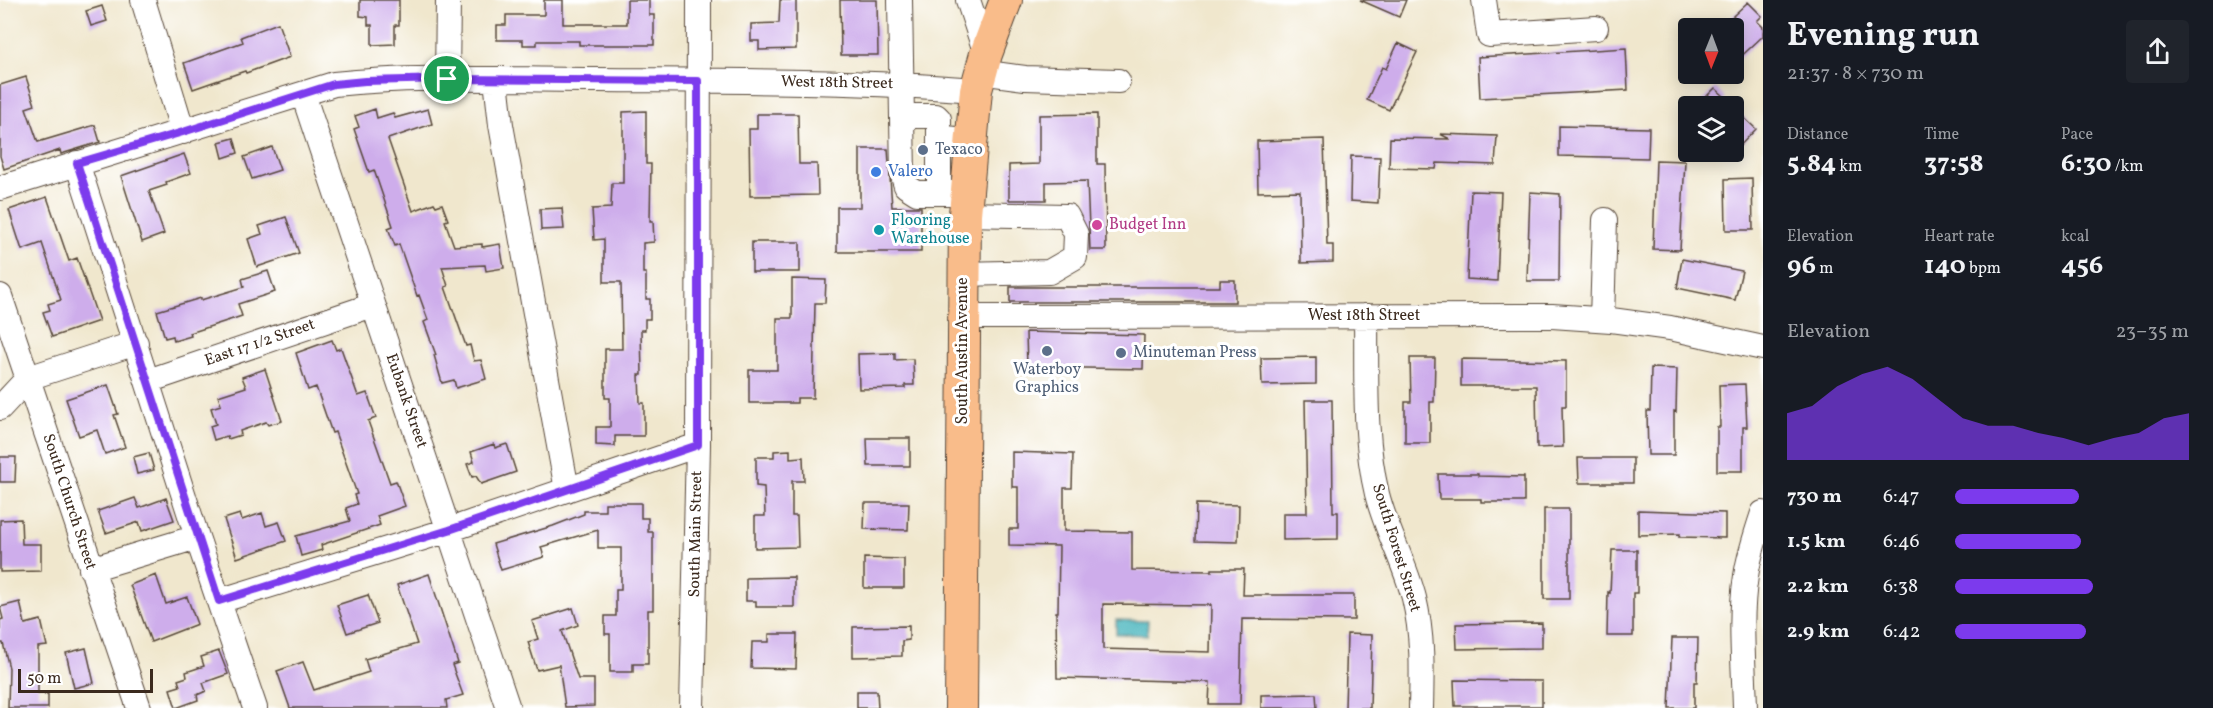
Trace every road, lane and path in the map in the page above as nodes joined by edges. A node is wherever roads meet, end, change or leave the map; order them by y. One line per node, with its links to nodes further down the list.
1 (143, 0): 17 (street)
2 (448, 0): 10 (street)
3 (699, 0): 12 (street, South Main Street)
4 (900, 0): 14 (street)
5 (968, 0): 9 (street)
6 (1006, 0): 9 (main road, South Austin Avenue)
7 (1484, 0): 8 (street)
8 (1596, 28)
9 (981, 72): 13 (street, West 18th Street); 14 (street, West 18th Street); 19 (main road, South Austin Avenue)
10 (447, 79): 11 (street, West 18th Street); 15 (street, West 18th Street)
11 (496, 80): 12 (street, West 18th Street); 36 (street)
12 (698, 81): 14 (street, West 18th Street); 35 (street, South Main Street)
13 (1118, 81)
14 (902, 84): 16 (street)
15 (303, 94): 17 (street, West 18th Street); 26 (street, Eubank Street)
16 (903, 116): 18 (street); 22 (street)
17 (183, 132): 20 (street, West 18th Street)
18 (939, 137): 19 (street); 22 (street)
19 (971, 141): 22 (main road, South Austin Avenue)
20 (77, 163): 21 (street, West 18th Street); 30 (street)
21 (0, 188)
22 (957, 200): 24 (main road, South Austin Avenue); 24 (street)
23 (1605, 220): 29 (street)
24 (963, 274): 28 (main road, South Austin Avenue)
25 (0, 296): 32 (street, South Church Street)
26 (373, 305): 33 (street, East 17 1/2 Street); 38 (street, Eubank Street)
27 (1366, 316): 28 (street, West 18th Street); 29 (street, West 18th Street); 47 (street, South Forest Street)
28 (963, 317): 46 (main road, South Austin Avenue)
29 (1602, 319): 31 (street, West 18th Street)
30 (136, 343): 32 (street); 33 (street)
31 (1763, 348)
32 (28, 378): 34 (street); 40 (street, South Church Street)
33 (148, 381): 39 (street)
34 (0, 408)
35 (698, 445): 36 (street); 45 (street, South Main Street)
36 (567, 490): 38 (street)
37 (1763, 513): 48 (street)
38 (449, 530): 41 (street); 44 (street, Eubank Street)
39 (197, 537): 40 (street); 41 (street)
40 (92, 569): 42 (street, South Church Street)
41 (219, 601): 43 (street)
42 (139, 708)
43 (255, 708)
44 (508, 708)
45 (692, 708)
46 (961, 708)
47 (1421, 708)
48 (1745, 708)

